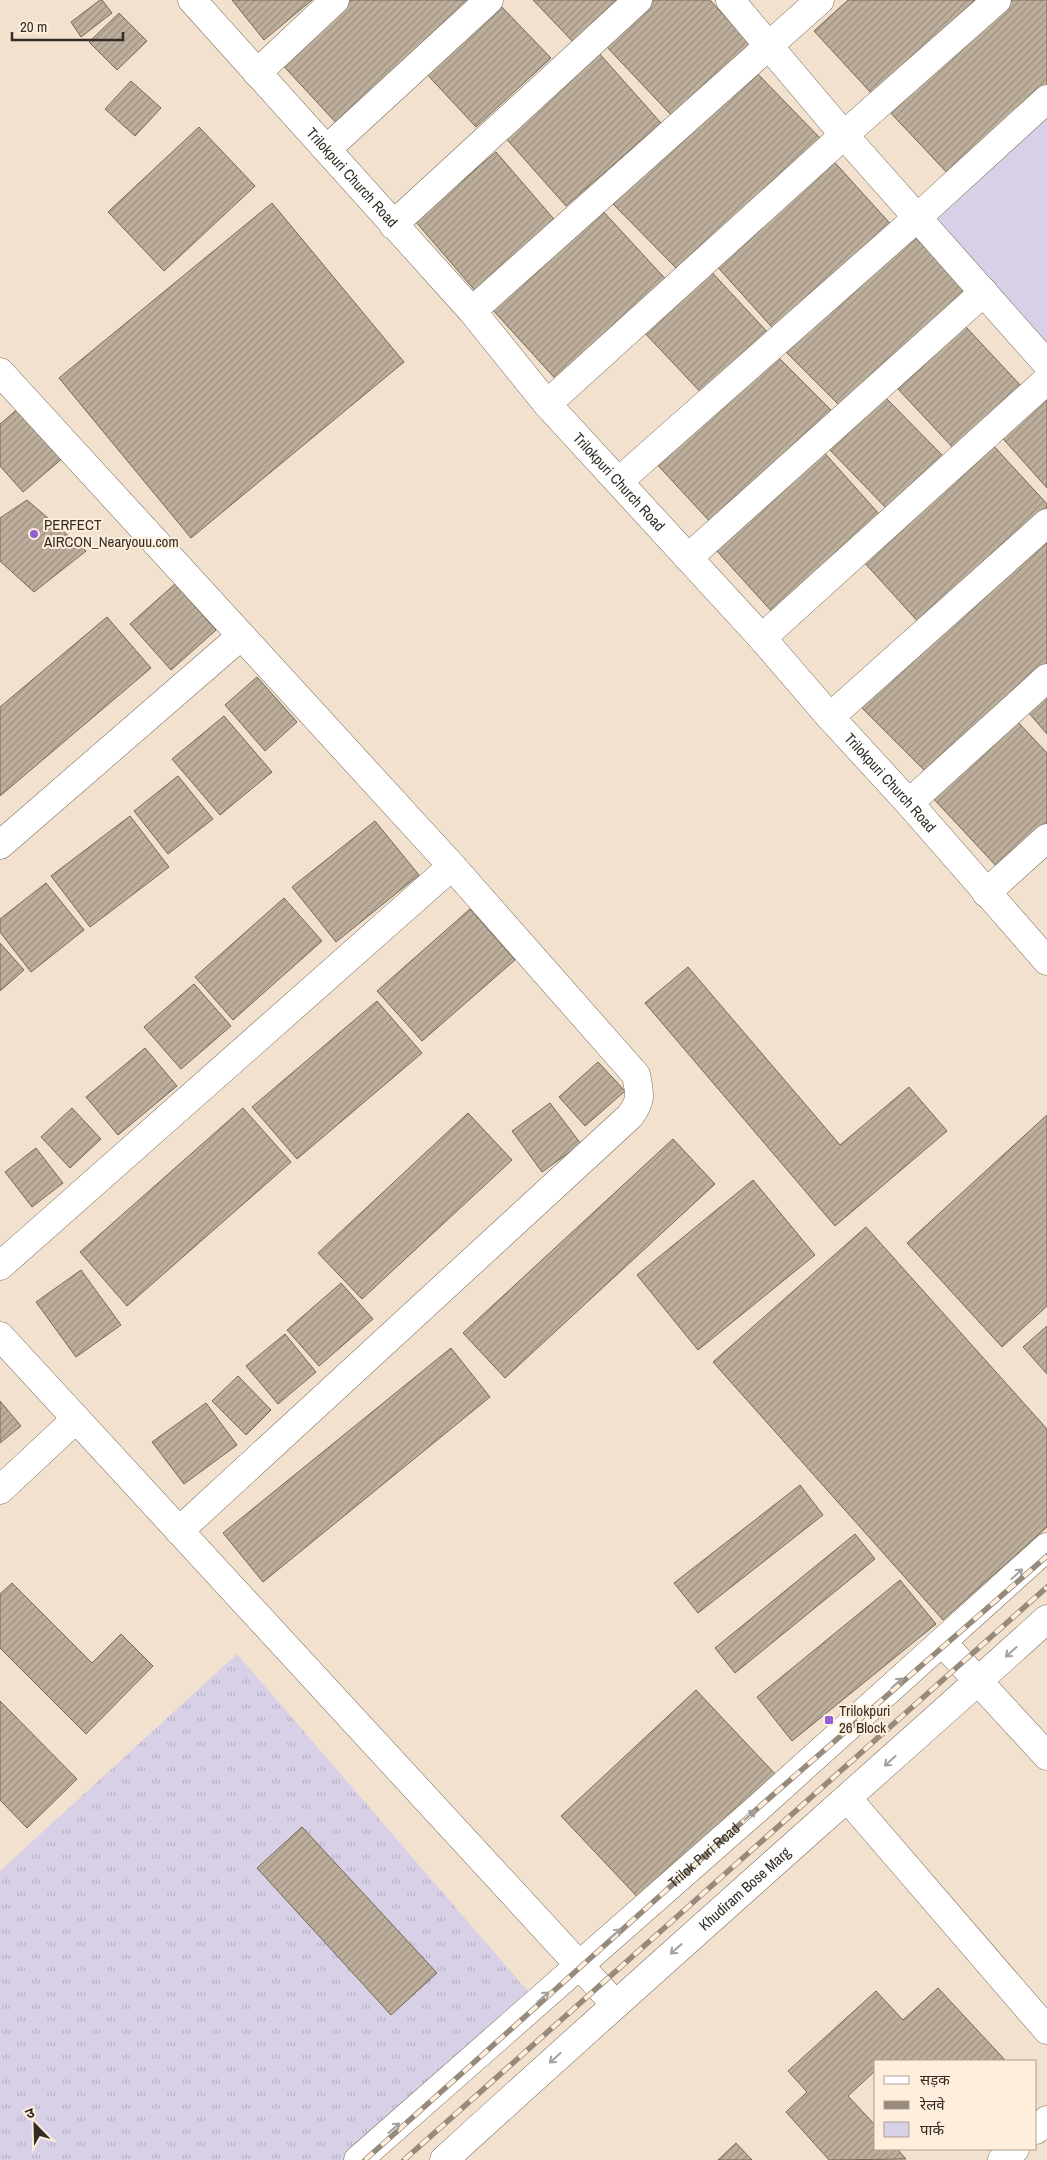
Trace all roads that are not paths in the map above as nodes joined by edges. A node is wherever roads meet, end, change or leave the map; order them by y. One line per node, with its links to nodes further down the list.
1 (192, 0): 9 (street, Trilokpuri Church Road)
2 (334, 0): 9 (street)
3 (489, 0): 12 (street)
4 (638, 0): 14 (street)
5 (730, 0): 8 (street)
6 (820, 0): 8 (street)
7 (997, 0): 11 (street)
8 (769, 44): 11 (street); 16 (street)
9 (257, 73): 12 (street, Trilokpuri Church Road)
10 (1047, 99): 13 (street)
11 (844, 135): 13 (street); 20 (street)
12 (327, 149): 14 (street, Trilokpuri Church Road)
13 (918, 218): 15 (street); 21 (street)
14 (393, 225): 16 (street, Trilokpuri Church Road)
15 (984, 292): 17 (street); 23 (street)
16 (472, 312): 20 (street, Trilokpuri Church Road)
17 (1047, 364)
18 (0, 372): 24 (street)
19 (1047, 380): 25 (street)
20 (547, 404): 21 (street, Trilokpuri Church Road)
21 (619, 481): 23 (street, Trilokpuri Church Road)
22 (1047, 523): 27 (street)
23 (688, 558): 25 (street, Trilokpuri Church Road)
24 (241, 636): 30 (street); 31 (street)
25 (762, 638): 27 (street, Trilokpuri Church Road)
26 (1047, 678): 28 (street)
27 (830, 717): 28 (street, Trilokpuri Church Road)
28 (909, 803): 32 (street, Trilokpuri Church Road)
29 (1047, 838): 32 (street)
30 (0, 845)
31 (452, 866): 34 (street); 38 (street)
32 (986, 893): 33 (street, Trilokpuri Church Road)
33 (1046, 958)
34 (0, 1266)
35 (0, 1336): 36 (street)
36 (76, 1419): 37 (street); 38 (street)
37 (0, 1490)
38 (179, 1531): 45 (street)
39 (1047, 1548): 41 (street, Trilok Puri Road, one-way to 39)
40 (1047, 1619): 42 (street, Khudiram Bose Marg, one-way to 42)
41 (942, 1642): 42 (street); 45 (street, Trilok Puri Road, one-way to 41)
42 (979, 1681): 43 (street); 44 (street, Khudiram Bose Marg, one-way to 44)
43 (1047, 1756)
44 (848, 1799): 46 (street, Khudiram Bose Marg, one-way to 46); 47 (street)
45 (578, 1966): 46 (street); 51 (street, Trilok Puri Road, one-way to 45)
46 (615, 2004): 52 (street, Khudiram Bose Marg, one-way to 52)
47 (1047, 2030)
48 (1047, 2120): 49 (street)
49 (1037, 2129)
50 (1014, 2150): 53 (street)
51 (358, 2160)
52 (444, 2160)
53 (1002, 2160)

